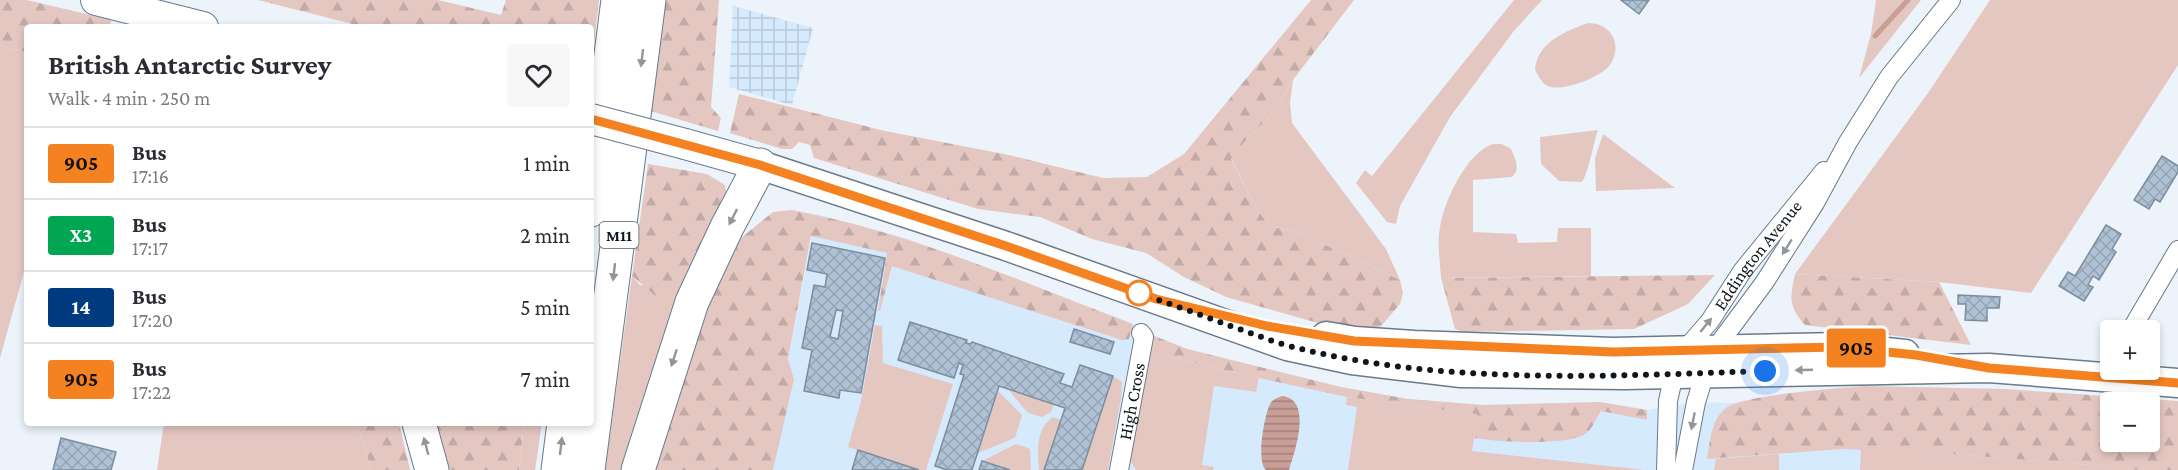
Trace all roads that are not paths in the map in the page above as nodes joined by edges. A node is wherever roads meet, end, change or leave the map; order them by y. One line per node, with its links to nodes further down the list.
1 (96, 0): 5 (highway)
2 (618, 0): 9 (highway, M11)
3 (649, 0): 18 (highway, M11, one-way to 18)
4 (1951, 0): 7 (street, Eddington Avenue)
5 (191, 24)
6 (594, 120): 8 (highway, bridge)
7 (1848, 142): 13 (street, Eddington Avenue, one-way to 13); 14 (street, Eddington Avenue, one-way to 7)
8 (760, 165): 14 (main road); 25 (highway, one-way to 25)
9 (594, 187)
10 (2178, 250): 11 (street)
11 (2136, 320)
12 (1141, 333): 26 (street, High Cross)
13 (1710, 361): 14 (main road); 15 (main road); 28 (street, Eddington Avenue, one-way to 28)
14 (1679, 362): 27 (street)
15 (2100, 372)
16 (2160, 380): 17 (main road)
17 (2178, 383)
18 (594, 424)
19 (420, 426): 22 (highway, one-way to 19)
20 (564, 426): 23 (highway, one-way to 20)
21 (594, 426): 24 (highway, M11, one-way to 24)
22 (432, 470)
23 (558, 470)
24 (588, 470)
25 (638, 470)
26 (1119, 470)
27 (1666, 470)
28 (1683, 470)

